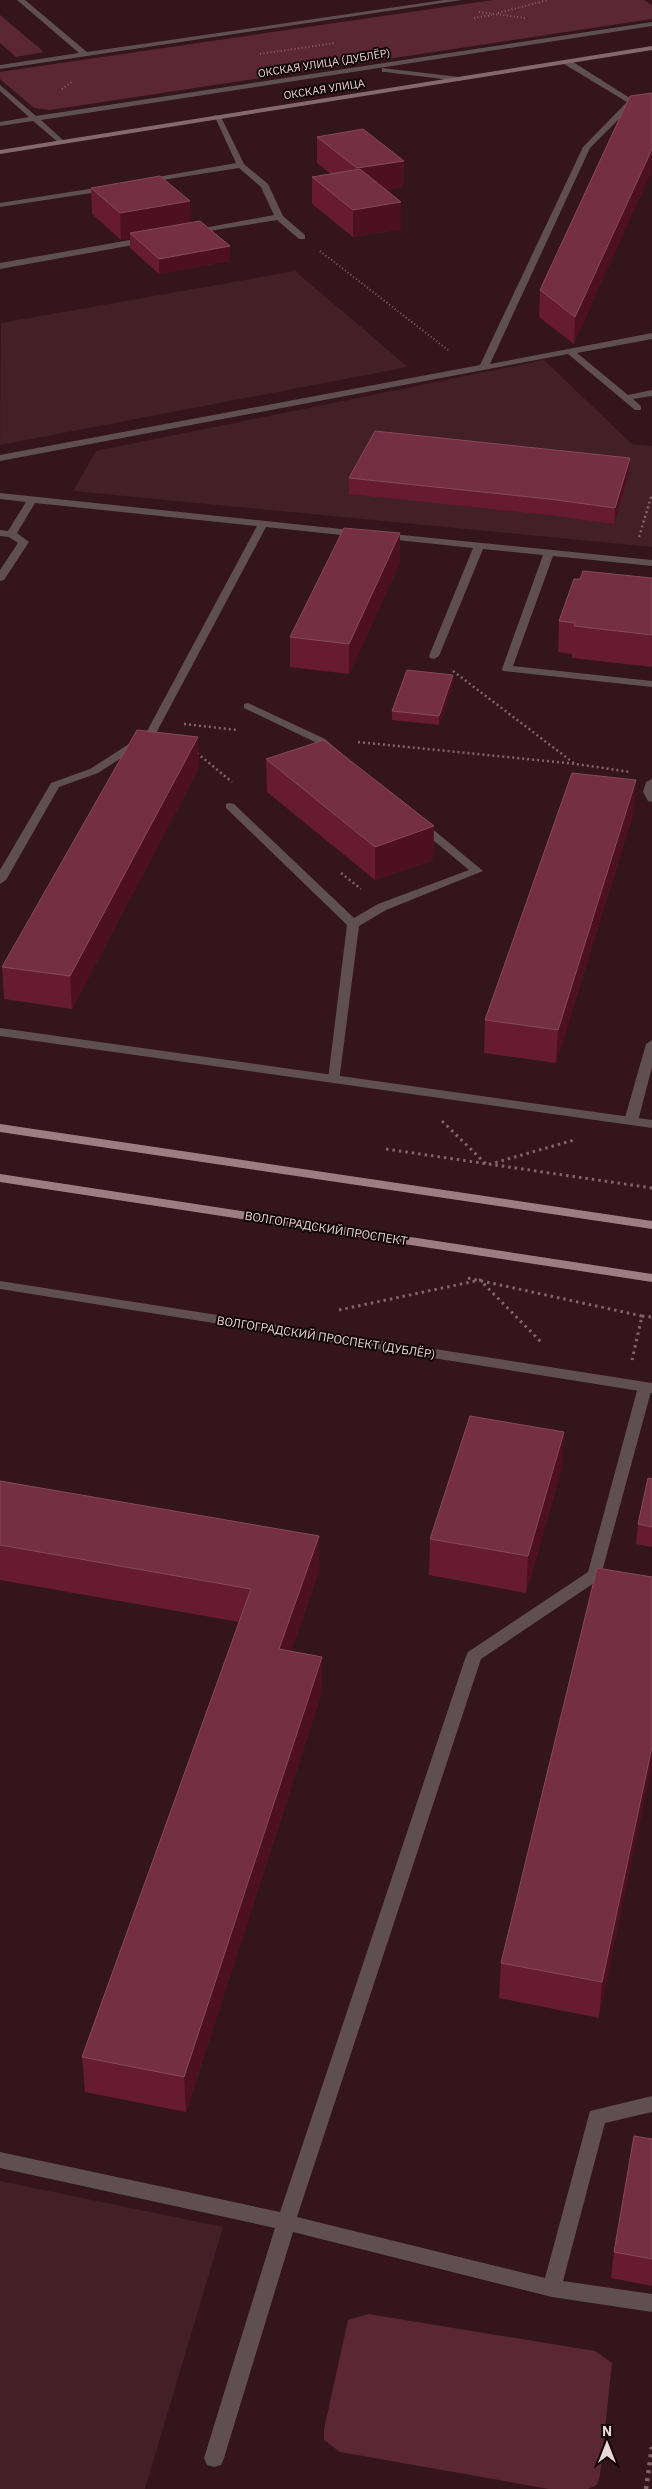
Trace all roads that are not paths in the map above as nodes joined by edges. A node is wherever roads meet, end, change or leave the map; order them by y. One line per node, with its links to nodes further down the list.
1 (21, 0): 5 (street)
2 (458, 0): 5 (street)
3 (652, 24): 8 (street, ОКСКАЯ УЛИЦА (ДУБЛЁР))
4 (652, 48): 6 (main road, ОКСКАЯ УЛИЦА)
5 (86, 55): 7 (street)
6 (567, 62): 9 (main road, ОКСКАЯ УЛИЦА); 27 (street)
7 (0, 67)
8 (368, 68): 9 (street); 12 (street, ОКСКАЯ УЛИЦА (ДУБЛЁР))
9 (459, 79): 11 (main road, ОКСКАЯ УЛИЦА)
10 (0, 87): 12 (street)
11 (217, 117): 14 (main road, ОКСКАЯ УЛИЦА); 16 (street)
12 (35, 119): 13 (street, ОКСКАЯ УЛИЦА (ДУБЛЁР)); 14 (street)
13 (0, 124)
14 (60, 142): 15 (main road, ОКСКАЯ УЛИЦА)
15 (0, 152)
16 (241, 165): 17 (street); 20 (street)
17 (135, 183)
18 (116, 187): 19 (street)
19 (0, 205)
20 (279, 217): 21 (street); 22 (street)
21 (183, 234)
22 (302, 237)
23 (154, 239): 24 (street)
24 (0, 266)
25 (652, 336): 26 (street)
26 (569, 351): 27 (street); 29 (street)
27 (484, 367): 31 (street)
28 (652, 393): 29 (street)
29 (626, 398): 30 (street)
30 (638, 408)
31 (0, 458)
32 (0, 496): 33 (street)
33 (32, 500): 34 (street); 36 (street)
34 (264, 524): 37 (street); 49 (street)
35 (0, 533): 36 (street)
36 (11, 534): 40 (street)
37 (479, 546): 38 (street); 41 (street)
38 (549, 553): 39 (street); 42 (street)
39 (652, 563)
40 (0, 578)
41 (434, 656)
42 (652, 684)
43 (248, 706): 44 (street)
44 (343, 760)
45 (652, 782): 46 (street)
46 (652, 799)
47 (230, 806): 50 (street)
48 (410, 815): 50 (lane)
49 (0, 880)
50 (353, 924): 53 (street)
51 (0, 1032): 53 (street)
52 (652, 1044): 54 (street)
53 (334, 1079): 54 (street)
54 (631, 1121): 55 (street)
55 (652, 1124)
56 (0, 1128): 58 (main road)
57 (0, 1178): 59 (main road, ВОЛГОГРАДСКИЙ ПРОСПЕКТ)
58 (652, 1224)
59 (652, 1278)
60 (0, 1286): 61 (street, ВОЛГОГРАДСКИЙ ПРОСПЕКТ (ДУБЛЁР))
61 (648, 1387): 64 (street)
62 (652, 2104): 65 (street)
63 (0, 2160): 64 (street)
64 (286, 2222): 65 (street); 67 (street)
65 (552, 2288): 66 (street)
66 (652, 2303)
67 (214, 2458)

